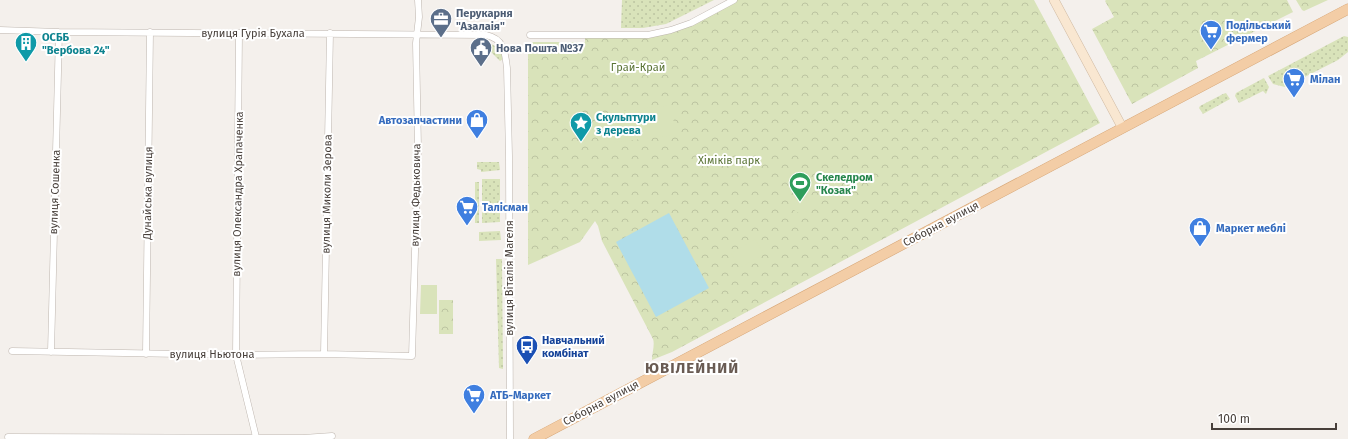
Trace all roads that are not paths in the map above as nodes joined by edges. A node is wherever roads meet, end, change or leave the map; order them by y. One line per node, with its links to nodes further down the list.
1 (418, 0): 10 (street)
2 (734, 0): 11 (street)
3 (1054, 0): 13 (street)
4 (1348, 9): 13 (main road, Соборна вулиця)
5 (0, 30): 6 (street, вулиця Гурія Бухала)
6 (59, 32): 7 (street, вулиця Гурія Бухала); 15 (street, вулиця Сошенка)
7 (150, 32): 8 (street, вулиця Гурія Бухала); 16 (street, Дунайська вулиця)
8 (239, 33): 9 (street, вулиця Гурія Бухала); 18 (street, вулиця Олександра Храпаченка)
9 (330, 33): 10 (street, вулиця Гурія Бухала); 17 (street, вулиця Миколи Зерова)
10 (417, 34): 12 (street, вулиця Гурія Бухала); 19 (street, вулиця Федьковича)
11 (530, 35)
12 (502, 45): 23 (street, вулиця Віталія Магеля)
13 (1122, 127): 24 (main road, Соборна вулиця)
14 (12, 352): 15 (street, вулиця Ньютона)
15 (51, 352): 16 (street, вулиця Ньютона)
16 (146, 354): 18 (street, вулиця Ньютона)
17 (324, 354): 18 (street, вулиця Ньютона); 19 (street, вулиця Ньютона)
18 (236, 355): 22 (street, вулиця Олександра Храпаченка)
19 (412, 356)
20 (332, 436): 22 (street)
21 (8, 437): 22 (street)
22 (256, 437)
23 (510, 439)
24 (534, 439)

